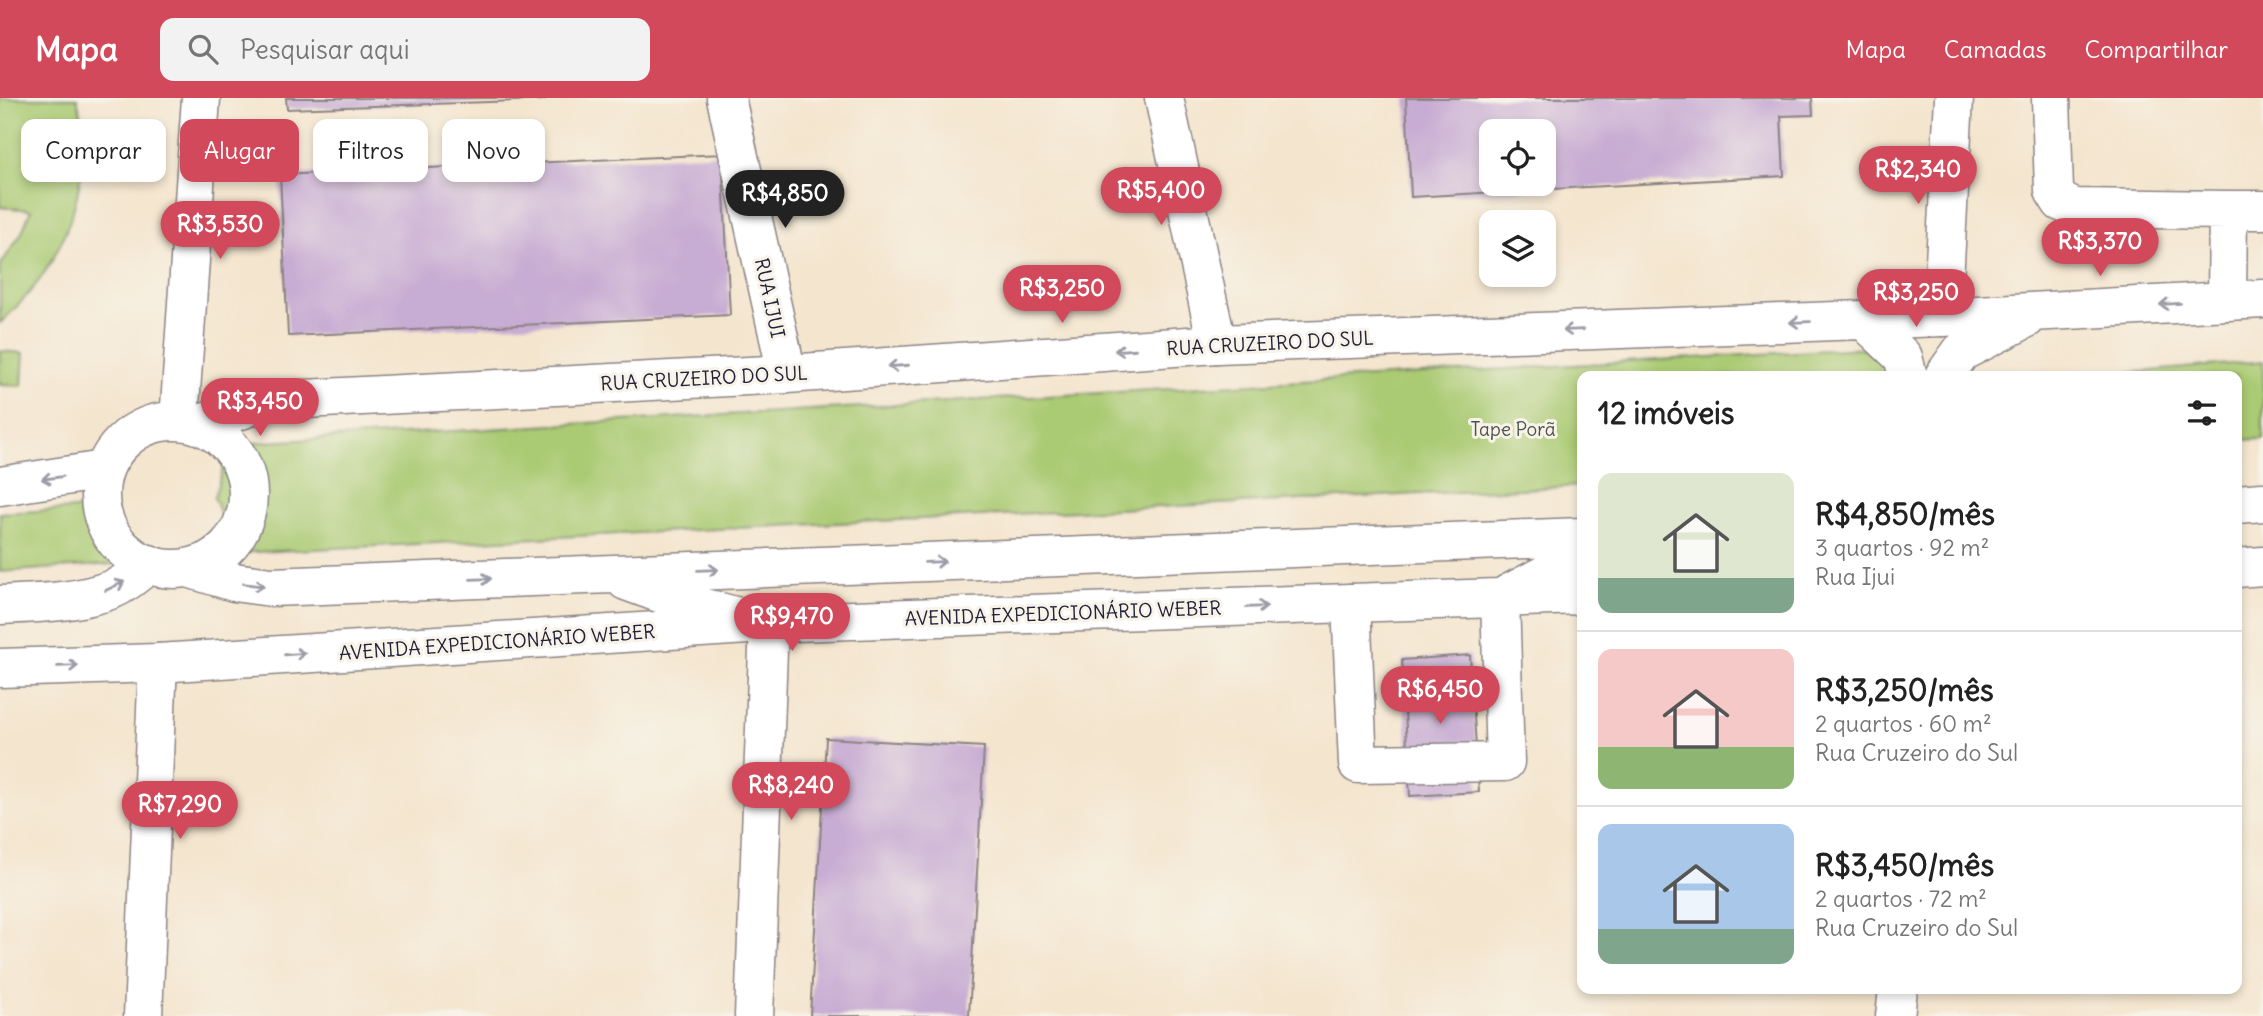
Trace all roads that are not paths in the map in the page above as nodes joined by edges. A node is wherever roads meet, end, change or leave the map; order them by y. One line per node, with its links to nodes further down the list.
1 (201, 98): 15 (main road)
2 (726, 98): 14 (main road, RUA IJUI)
3 (1164, 98): 11 (main road)
4 (1954, 98): 9 (main road)
5 (2051, 98): 6 (main road)
6 (2245, 210): 7 (main road)
7 (2245, 300): 8 (main road, RUA CRUZEIRO DO SUL, one-way to 8)
8 (2038, 312): 9 (main road, RUA CRUZEIRO DO SUL); 13 (main road)
9 (1942, 317): 10 (main road, RUA CRUZEIRO DO SUL)
10 (1864, 320): 11 (main road, RUA CRUZEIRO DO SUL, one-way to 11); 12 (main road)
11 (1217, 344): 14 (main road, RUA CRUZEIRO DO SUL, one-way to 14)
12 (1907, 371)
13 (1948, 371)
14 (787, 374): 15 (main road, RUA CRUZEIRO DO SUL)
15 (188, 423): 16 (main road); 24 (main road)
16 (103, 470): 17 (main road, one-way to 17); 22 (main road)
17 (0, 486)
18 (2263, 502): 19 (main road)
19 (2242, 504)
20 (1577, 537): 26 (main road, one-way to 20)
21 (1577, 559): 28 (main road)
22 (149, 564): 24 (main road); 30 (main road, one-way to 22)
23 (2263, 566): 25 (main road)
24 (188, 568): 26 (main road, one-way to 26)
25 (2242, 568)
26 (607, 574): 31 (main road)
27 (1577, 595): 28 (main road, AVENIDA EXPEDICIONÁRIO WEBER)
28 (1500, 598): 29 (main road, AVENIDA EXPEDICIONÁRIO WEBER); 29 (main road)
29 (1350, 603): 31 (main road, AVENIDA EXPEDICIONÁRIO WEBER, one-way to 29)
30 (0, 605)
31 (769, 624): 32 (main road, AVENIDA EXPEDICIONÁRIO WEBER, one-way to 31); 36 (main road)
32 (158, 663): 33 (main road, AVENIDA EXPEDICIONÁRIO WEBER, one-way to 32); 35 (main road)
33 (0, 668)
34 (1897, 994): 37 (main road)
35 (143, 1016)
36 (754, 1016)
37 (1895, 1016)

